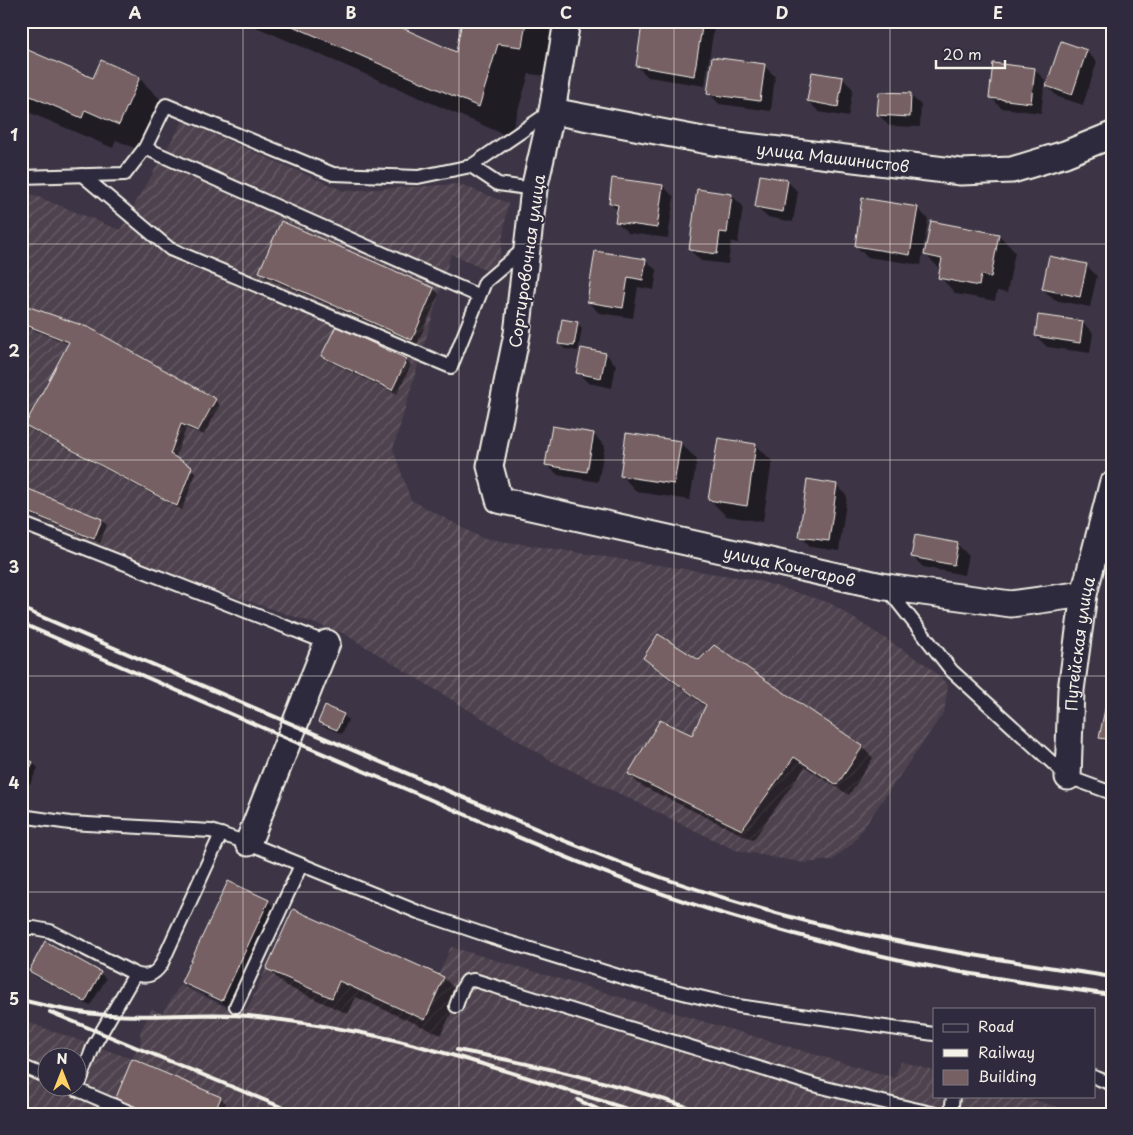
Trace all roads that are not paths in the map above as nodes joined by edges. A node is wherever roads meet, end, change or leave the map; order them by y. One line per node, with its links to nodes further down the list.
1 (567, 21): 2 (street, Сортировочная улица)
2 (552, 111): 3 (street, улица Машинистов); 5 (lane); 8 (street, Сортировочная улица)
3 (1112, 135)
4 (145, 148): 5 (lane); 6 (lane); 10 (lane)
5 (471, 166): 8 (lane)
6 (82, 175): 7 (lane); 10 (lane)
7 (21, 176)
8 (534, 190): 9 (street, Сортировочная улица)
9 (527, 246): 10 (lane); 12 (street, Сортировочная улица)
10 (479, 296)
11 (1112, 485): 15 (street, Путейская улица)
12 (499, 500): 14 (street, улица Кочегаров)
13 (21, 523): 16 (lane)
14 (886, 587): 15 (street, улица Кочегаров); 17 (lane)
15 (1084, 594): 17 (street, Путейская улица)
16 (327, 643): 21 (street)
17 (1068, 777): 18 (lane)
18 (1112, 792)
19 (21, 816): 20 (lane)
20 (221, 834): 21 (lane); 24 (lane)
21 (248, 843): 22 (lane)
22 (301, 864): 25 (lane); 27 (lane)
23 (21, 928): 24 (lane)
24 (134, 974): 28 (lane)
25 (236, 1006)
26 (456, 1006): 35 (lane)
27 (933, 1034)
28 (88, 1059)
29 (21, 1066): 30 (lane)
30 (38, 1073)
31 (1096, 1078): 32 (lane)
32 (1112, 1084)
33 (88, 1094): 36 (lane)
34 (953, 1098): 38 (lane)
35 (893, 1109): 37 (lane)
36 (134, 1114)
37 (936, 1114)
38 (950, 1114)

